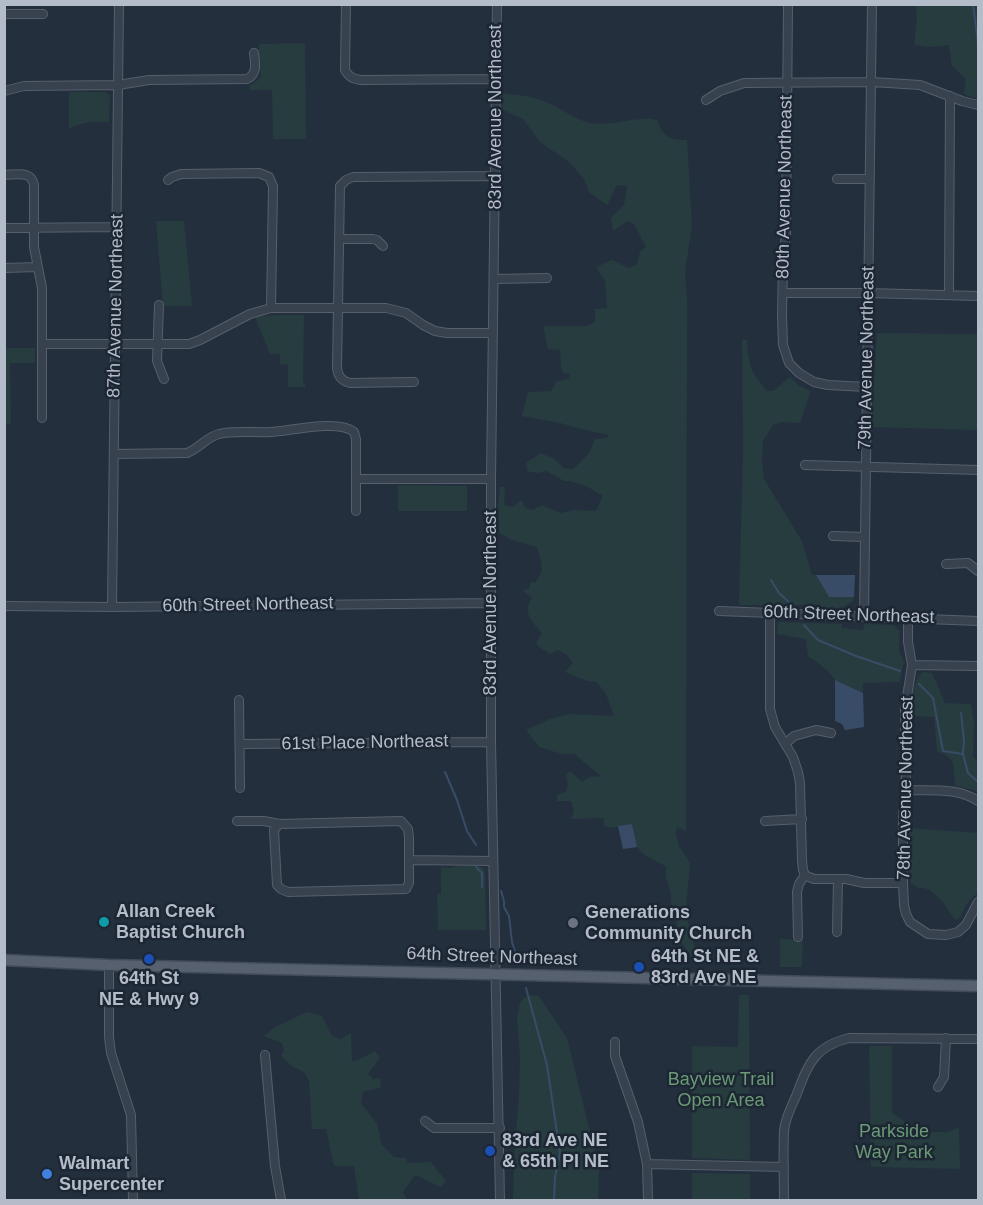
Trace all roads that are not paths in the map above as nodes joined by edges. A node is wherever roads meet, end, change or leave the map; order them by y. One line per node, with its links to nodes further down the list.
1 (119, 4): 12 (street, 87th Avenue Northeast)
2 (346, 4): 9 (street)
3 (497, 4): 9 (street, 83rd Avenue Northeast)
4 (789, 4): 10 (street, 80th Avenue Northeast)
5 (872, 4): 11 (street, 79th Avenue Northeast)
6 (4, 14): 7 (street)
7 (44, 14)
8 (254, 53): 12 (street)
9 (495, 79): 18 (street, 83rd Avenue Northeast)
10 (787, 82): 11 (street); 15 (street); 31 (street, 80th Avenue Northeast)
11 (872, 82): 14 (street); 20 (street, 79th Avenue Northeast)
12 (118, 85): 13 (street); 23 (street, 87th Avenue Northeast)
13 (4, 91)
14 (950, 96): 16 (street); 33 (street)
15 (705, 100)
16 (978, 105)
17 (4, 175): 22 (street)
18 (496, 176): 25 (street); 30 (street, 83rd Avenue Northeast)
19 (837, 179): 20 (street)
20 (870, 179): 32 (street, 79th Avenue Northeast)
21 (168, 180): 36 (street)
22 (34, 227): 23 (street); 24 (street); 27 (street)
23 (117, 227): 40 (street, 87th Avenue Northeast)
24 (4, 228)
25 (339, 239): 26 (street); 37 (street)
26 (384, 246)
27 (38, 267): 28 (street); 39 (street)
28 (4, 268)
29 (547, 278): 30 (street)
30 (494, 279): 38 (street, 83rd Avenue Northeast)
31 (783, 293): 32 (street); 44 (street, 80th Avenue Northeast)
32 (868, 293): 33 (street); 44 (street, 79th Avenue Northeast)
33 (949, 295): 34 (street)
34 (978, 296)
35 (159, 305): 41 (street)
36 (271, 308): 37 (street); 41 (street)
37 (338, 308): 38 (street); 43 (street)
38 (493, 333): 51 (street, 83rd Avenue Northeast)
39 (42, 344): 40 (street); 45 (street)
40 (115, 344): 41 (street); 46 (street, 87th Avenue Northeast)
41 (158, 344): 42 (street)
42 (164, 379)
43 (414, 382)
44 (867, 387): 48 (street, 79th Avenue Northeast)
45 (42, 418)
46 (114, 454): 50 (street); 59 (street, 87th Avenue Northeast)
47 (805, 465): 48 (street)
48 (866, 467): 49 (street); 54 (street, 79th Avenue Northeast)
49 (978, 470)
50 (356, 479): 51 (street); 52 (street)
51 (491, 479): 57 (street, 83rd Avenue Northeast)
52 (356, 511)
53 (833, 536): 54 (street)
54 (865, 537): 62 (street, 79th Avenue Northeast)
55 (946, 564): 56 (street)
56 (978, 571)
57 (491, 603): 59 (street, 60th Street Northeast); 69 (street, 83rd Avenue Northeast)
58 (4, 606): 59 (street, 60th Street Northeast)
59 (112, 607)
60 (719, 611): 61 (street, 60th Street Northeast)
61 (770, 612): 62 (street, 60th Street Northeast); 71 (street)
62 (864, 616): 63 (street, 60th Street Northeast)
63 (908, 618): 64 (street, 60th Street Northeast); 65 (street, 78th Avenue Northeast)
64 (978, 621)
65 (912, 665): 66 (street); 73 (street, 78th Avenue Northeast)
66 (978, 666)
67 (239, 700): 70 (street)
68 (831, 733): 71 (street)
69 (491, 742): 70 (street, 61st Place Northeast); 80 (street, 83rd Avenue Northeast)
70 (240, 744): 72 (street)
71 (784, 744): 75 (street)
72 (240, 788)
73 (906, 790): 74 (street); 83 (street, 78th Avenue Northeast)
74 (978, 801)
75 (802, 819): 76 (street); 81 (street)
76 (765, 820)
77 (237, 821): 78 (street)
78 (279, 824): 79 (street); 79 (street)
79 (410, 860): 80 (street)
80 (493, 861): 89 (street, 83rd Avenue Northeast)
81 (806, 875): 82 (street); 86 (street)
82 (838, 879): 83 (street); 85 (street)
83 (903, 883): 84 (street, 78th Avenue Northeast)
84 (978, 902)
85 (837, 932)
86 (798, 937)
87 (4, 960): 88 (main road, 64th Street Northeast)
88 (109, 965): 89 (main road, 64th Street Northeast); 100 (street)
89 (496, 974): 90 (main road, 64th Street Northeast); 97 (street, 83rd Avenue Northeast)
90 (978, 986)
91 (946, 1038): 92 (street); 95 (street); 99 (street)
92 (978, 1039)
93 (615, 1042): 98 (street)
94 (266, 1055): 101 (street)
95 (938, 1087)
96 (425, 1121): 97 (street)
97 (500, 1128): 102 (street, 83rd Avenue Northeast)
98 (647, 1164): 99 (street); 103 (street)
99 (784, 1167): 104 (street)
100 (133, 1200)
101 (281, 1200)
102 (500, 1200)
103 (648, 1200)
104 (784, 1200)

